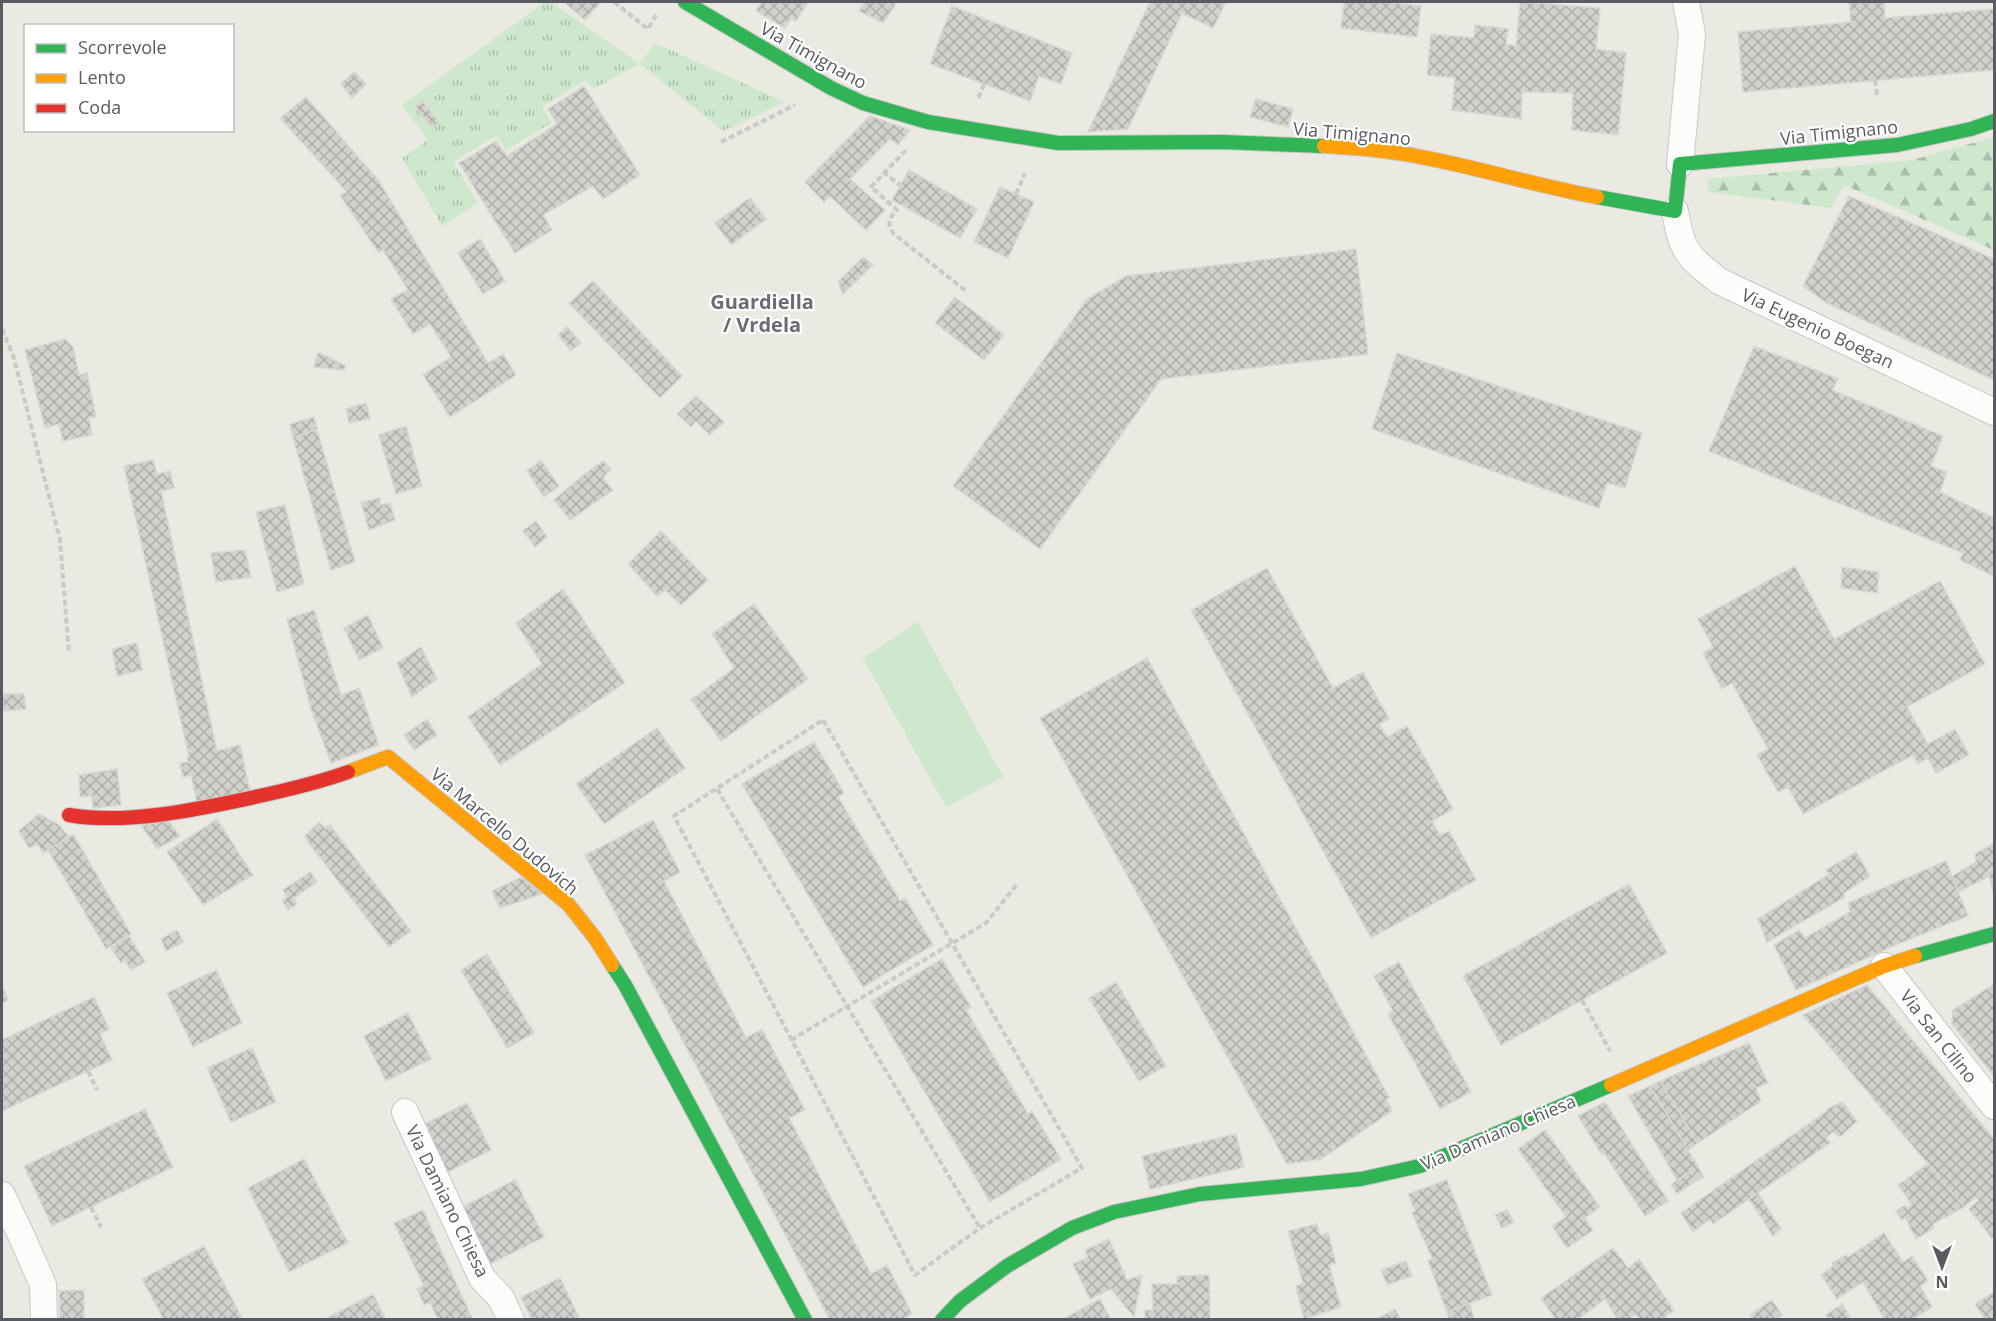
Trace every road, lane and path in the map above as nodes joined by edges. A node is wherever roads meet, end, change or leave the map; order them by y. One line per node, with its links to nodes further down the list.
1 (614, 2): 4 (path)
2 (685, 2): 6 (street, Via Timignano)
3 (1686, 2): 11 (street)
4 (661, 7)
5 (1875, 80): 7 (path)
6 (831, 88): 9 (path); 14 (street, Via Timignano)
7 (1877, 95)
8 (1995, 121): 11 (street, Via Timignano)
9 (721, 142)
10 (905, 153): 12 (path)
11 (1680, 164): 14 (street)
12 (883, 172): 13 (path); 15 (path)
13 (900, 184)
14 (1675, 211): 17 (street, Via Eugenio Boegan)
15 (966, 291)
16 (2, 329): 18 (path)
17 (1995, 412)
18 (69, 653)
19 (717, 789): 23 (path); 26 (path); 27 (path)
20 (69, 815): 39 (street, Via Marcello Dudovich)
21 (1018, 883): 23 (path)
22 (1995, 934): 24 (street, Via Damiano Chiesa)
23 (952, 943): 26 (path); 36 (path)
24 (1884, 966): 31 (street, Via San Cilino); 40 (street, Via Damiano Chiesa)
25 (1582, 1000): 28 (path)
26 (847, 1006): 27 (path); 36 (path)
27 (791, 1040): 36 (path)
28 (1611, 1053)
29 (88, 1071): 30 (path)
30 (97, 1090)
31 (1995, 1106)
32 (405, 1112): 38 (street, Via Damiano Chiesa)
33 (2, 1195): 37 (street)
34 (91, 1207): 35 (path)
35 (101, 1227)
36 (980, 1228)
37 (44, 1320)
38 (512, 1320)
39 (805, 1320)
40 (942, 1320)

